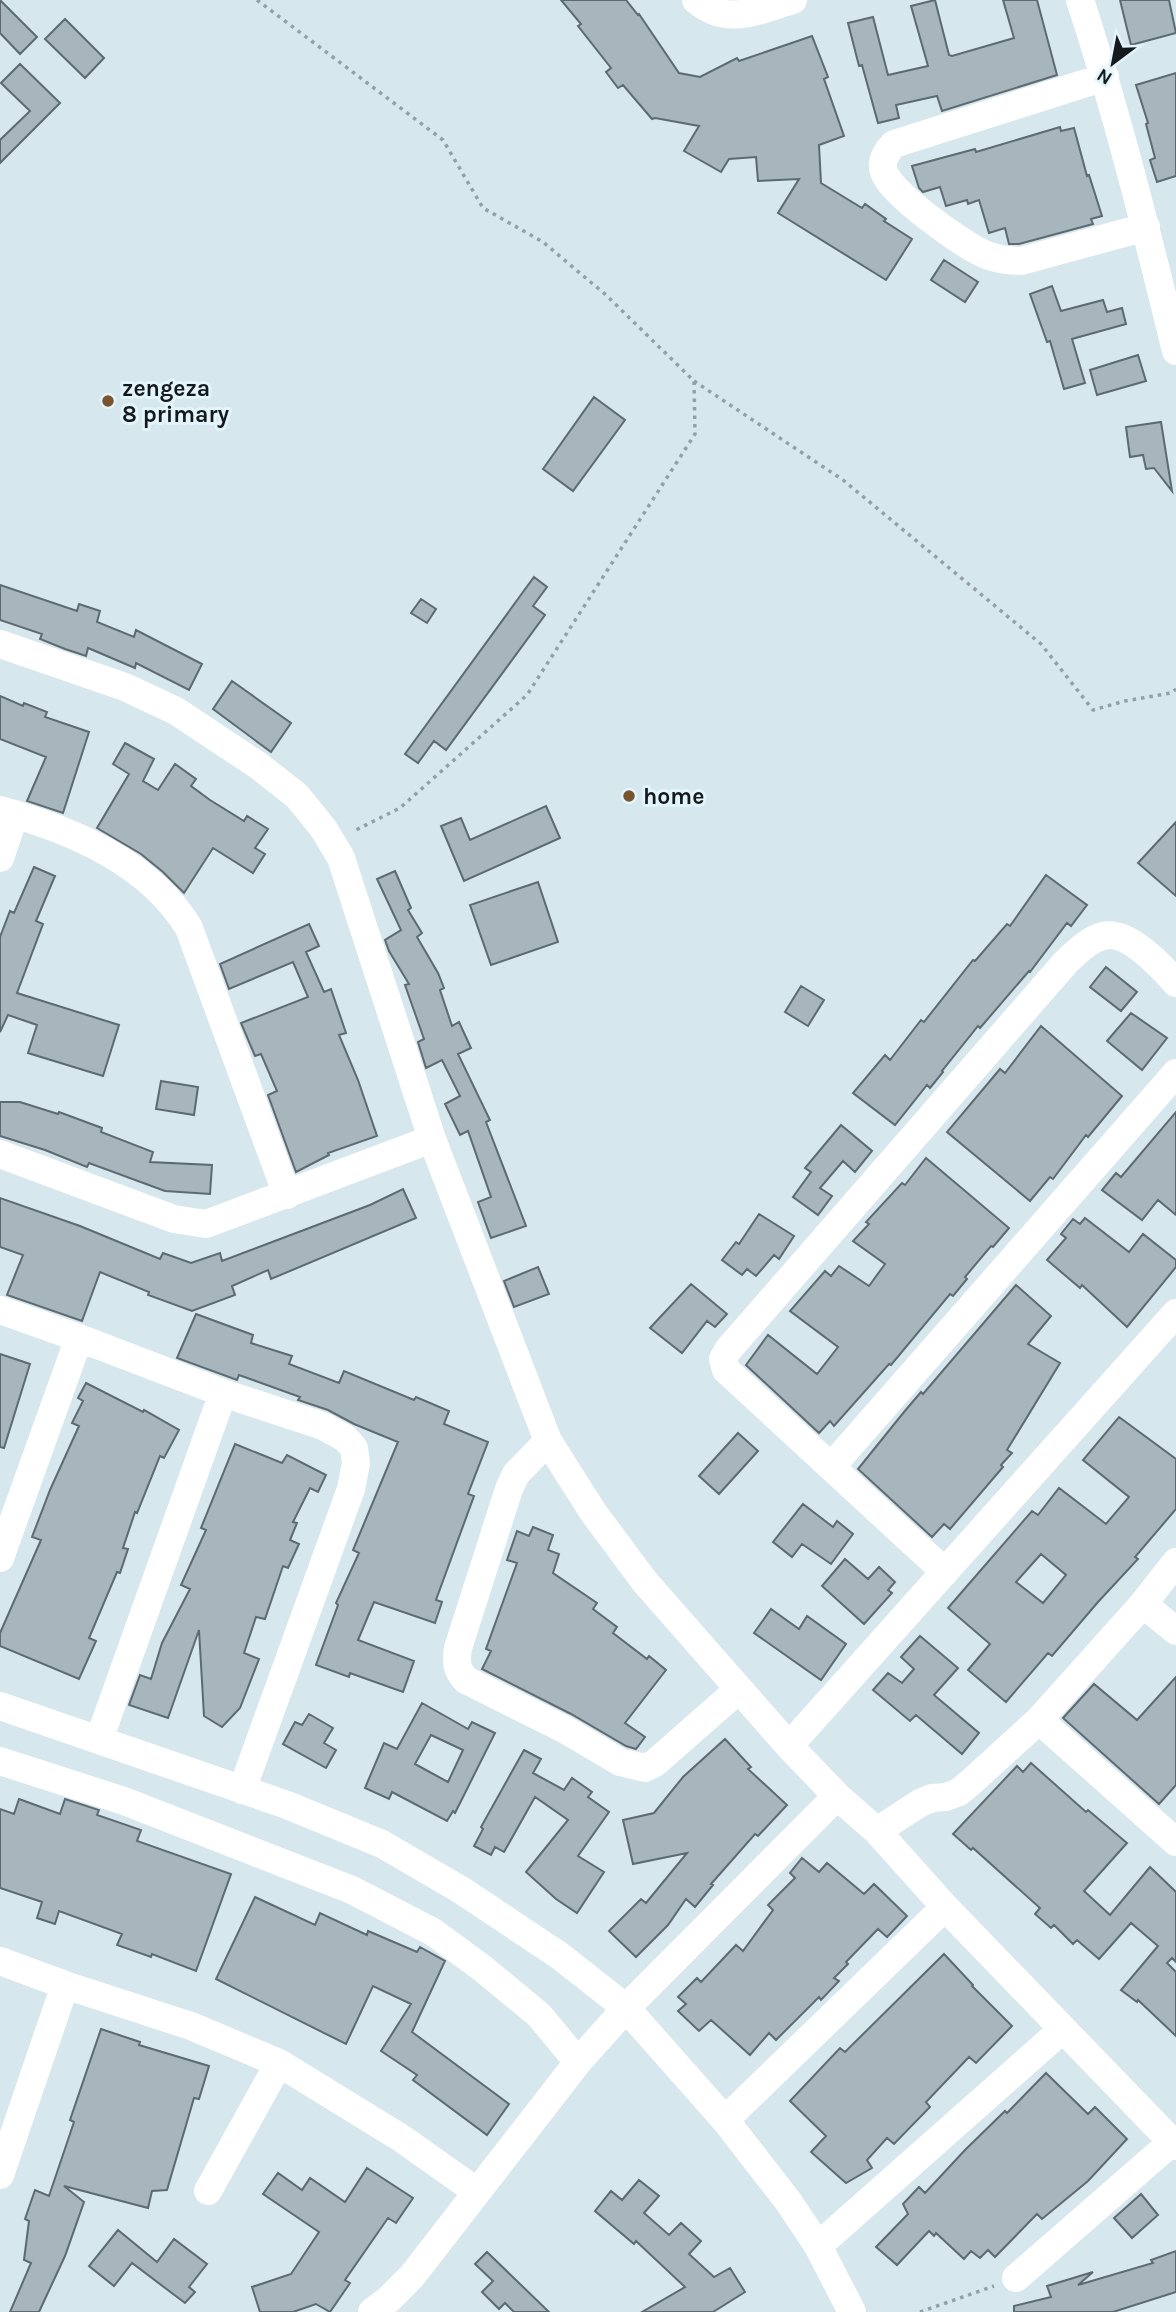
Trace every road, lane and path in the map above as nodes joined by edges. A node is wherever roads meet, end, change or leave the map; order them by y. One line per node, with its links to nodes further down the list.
1 (257, 0): 8 (path)
2 (696, 0): 3 (street)
3 (793, 0)
4 (1080, 0): 5 (street)
5 (1105, 76): 6 (street); 6 (street)
6 (1146, 227): 7 (street)
7 (1176, 351)
8 (694, 381): 10 (path); 12 (path)
9 (0, 644): 12 (street)
10 (1176, 689)
11 (7, 812): 13 (street); 18 (street)
12 (332, 842): 16 (street)
13 (0, 858)
14 (1176, 983): 24 (street)
15 (1176, 1073): 24 (street)
16 (432, 1139): 18 (street); 23 (street)
17 (0, 1154): 18 (street)
18 (287, 1195)
19 (0, 1310): 21 (street)
20 (1176, 1313): 27 (street)
21 (79, 1338): 22 (street); 25 (street)
22 (223, 1393): 33 (street); 36 (street)
23 (548, 1441): 30 (street); 30 (street)
24 (831, 1467): 27 (street)
25 (0, 1558)
26 (1176, 1562): 28 (street)
27 (945, 1572): 34 (street)
28 (1143, 1604): 29 (street); 32 (street)
29 (1176, 1631)
30 (738, 1690): 34 (street)
31 (0, 1706): 33 (street)
32 (1039, 1720): 38 (street); 39 (street)
33 (99, 1740): 36 (street)
34 (789, 1746): 37 (street)
35 (0, 1761): 45 (street)
36 (242, 1790): 43 (street)
37 (837, 1796): 38 (street); 43 (street)
38 (877, 1830): 40 (street)
39 (1176, 1842)
40 (945, 1907): 44 (street); 47 (street)
41 (0, 1961): 42 (street)
42 (65, 1985): 46 (street); 49 (street)
43 (626, 2008): 45 (street); 47 (street)
44 (1063, 2029): 48 (street); 52 (street)
45 (578, 2062): 51 (street)
46 (279, 2063): 50 (street); 51 (street)
47 (726, 2120): 52 (street)
48 (1174, 2144): 53 (street)
49 (0, 2175)
50 (208, 2191)
51 (476, 2192): 54 (street)
52 (818, 2246): 55 (street)
53 (1016, 2278): 56 (path)
54 (372, 2312)
55 (852, 2312)
56 (920, 2312)

